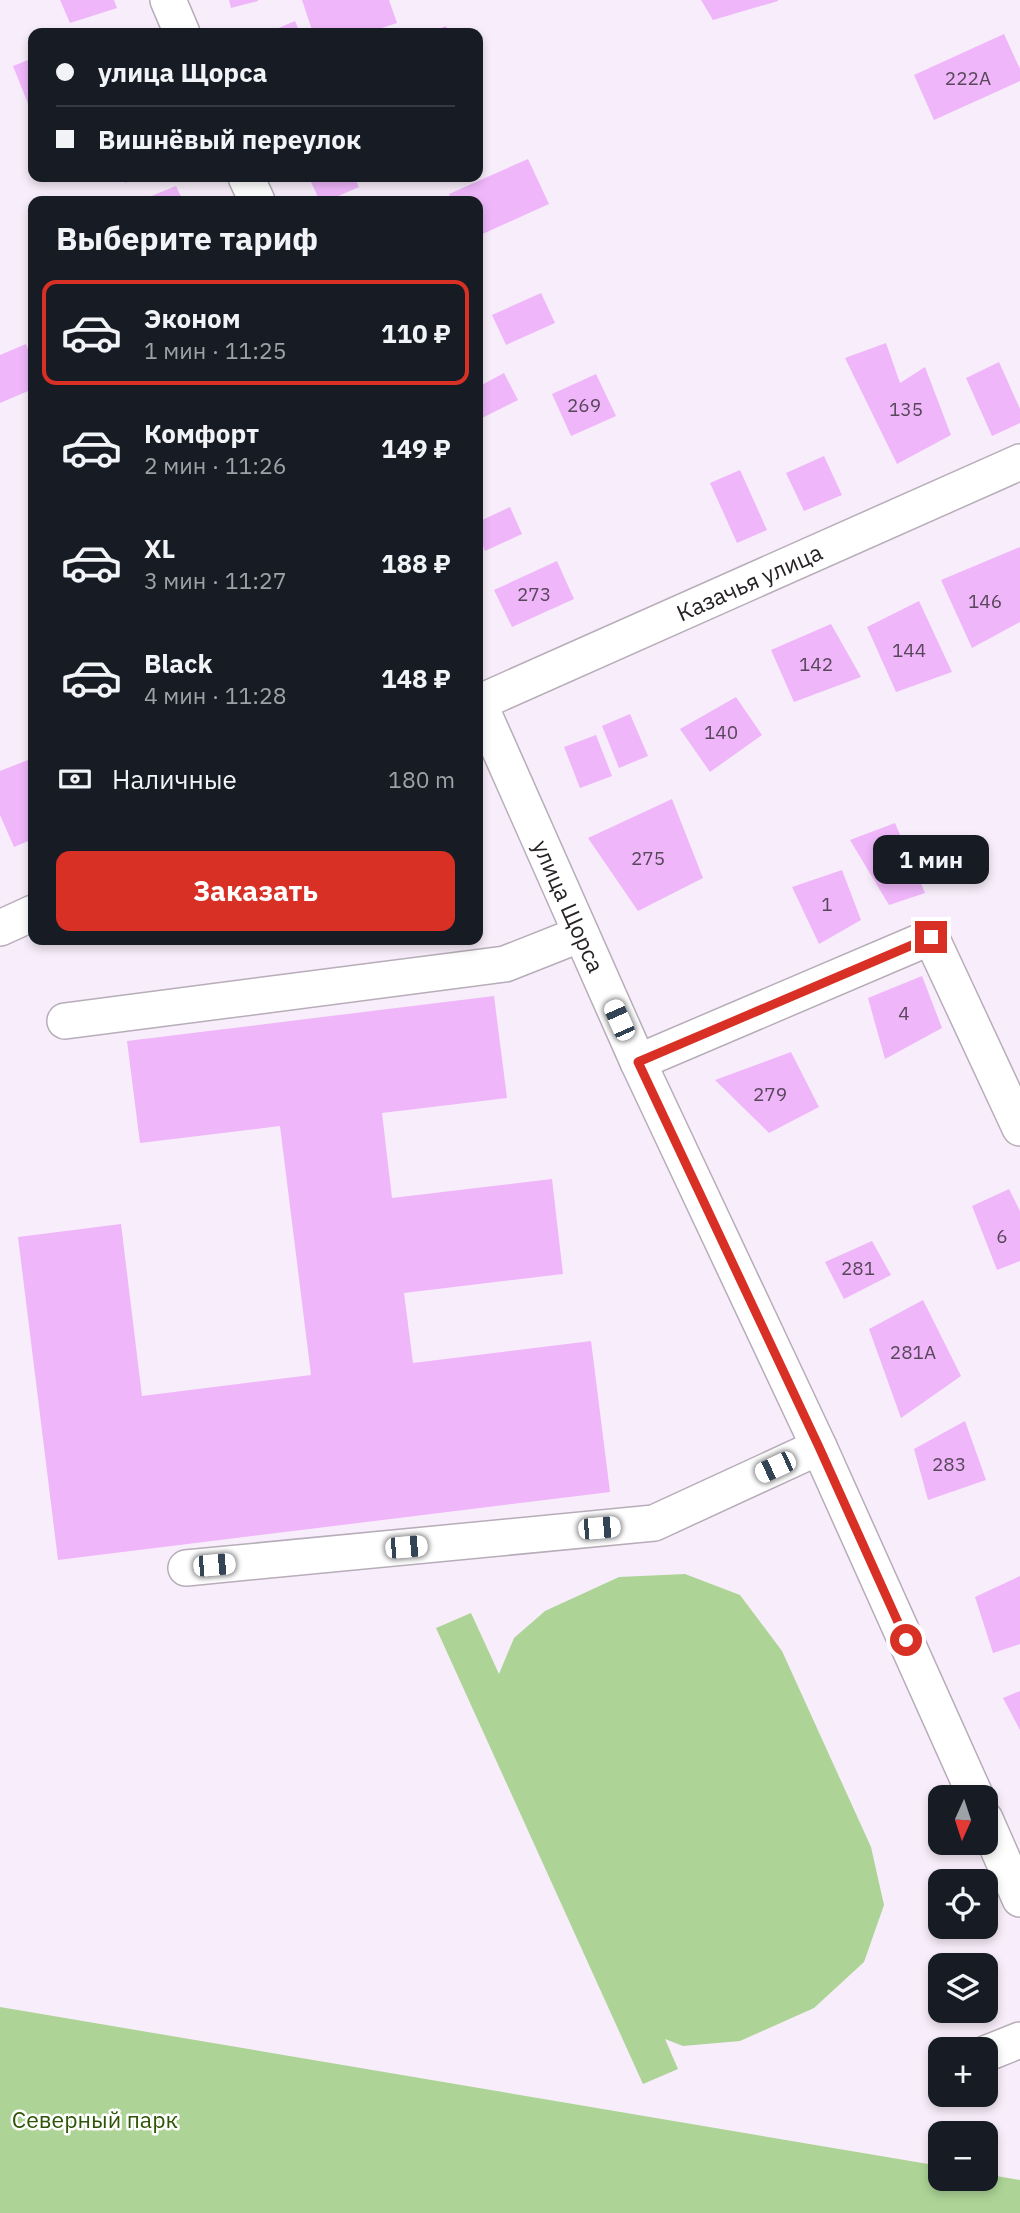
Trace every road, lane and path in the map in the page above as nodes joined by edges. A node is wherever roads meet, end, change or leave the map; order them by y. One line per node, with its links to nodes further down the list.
1 (168, 0): 2 (street)
2 (180, 28)
3 (1020, 462): 4 (street, Казачья улица)
4 (483, 700)
5 (483, 713): 8 (street, улица Щорса)
6 (28, 915): 7 (street)
7 (0, 928)
8 (581, 934): 9 (street); 10 (street, улица Щорса)
9 (65, 1021)
10 (638, 1062): 11 (street); 12 (street, улица Щорса)
11 (1020, 1128)
12 (819, 1447): 13 (street); 14 (street, улица Щорса)
13 (186, 1568)
14 (971, 1785)
15 (998, 1849): 16 (street)
16 (1020, 1899)
17 (1020, 2040): 18 (street)
18 (998, 2049)

